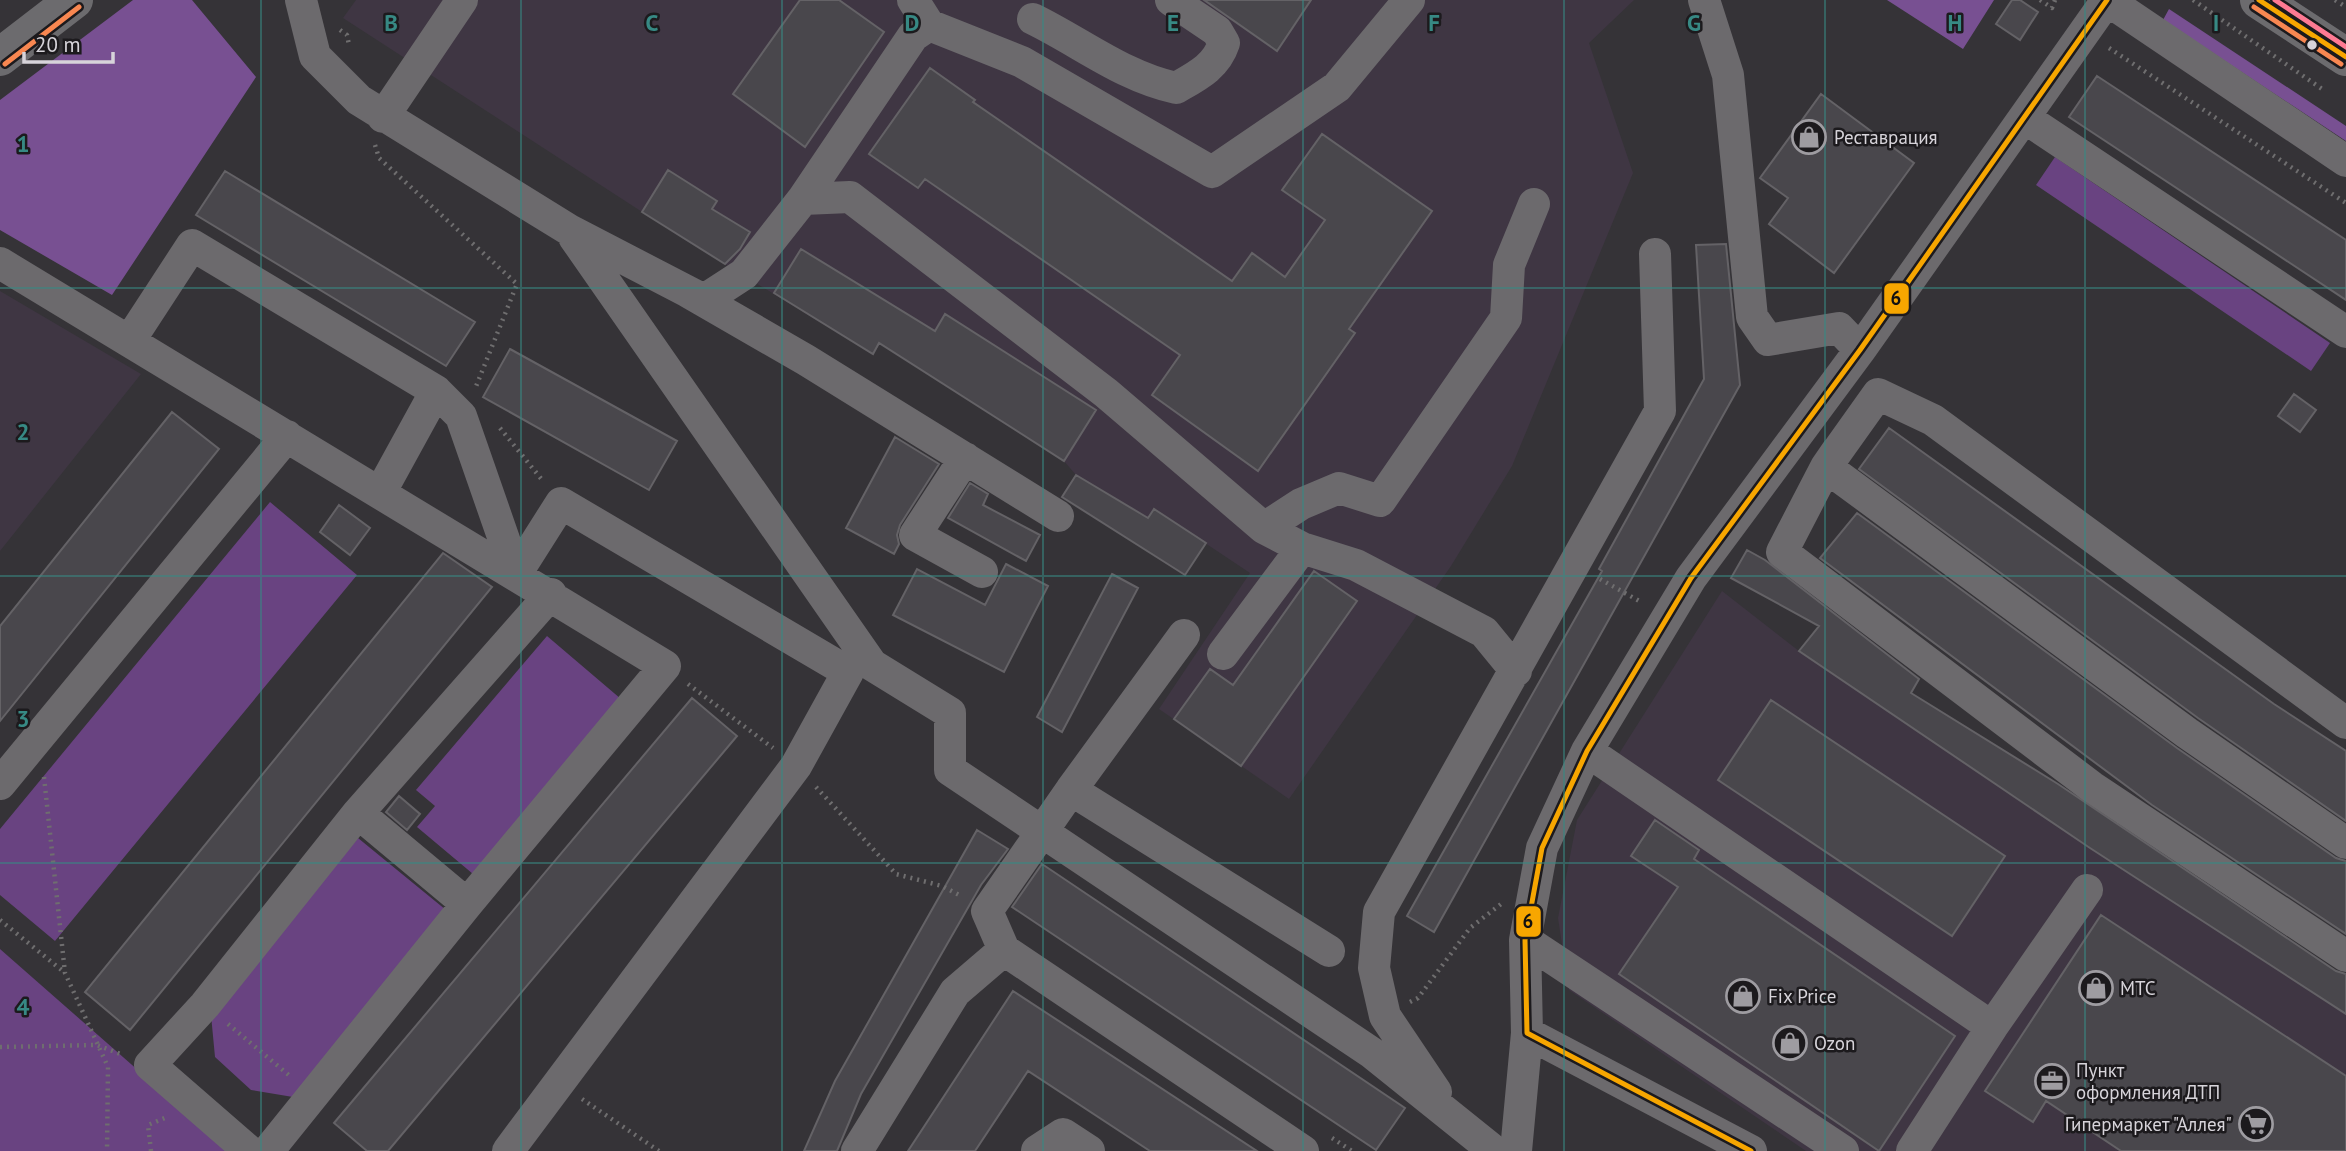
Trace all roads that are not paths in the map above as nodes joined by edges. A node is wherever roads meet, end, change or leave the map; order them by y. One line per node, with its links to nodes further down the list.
1 (75, 0): 11 (main road)
2 (301, 0): 14 (street)
3 (462, 0): 14 (street)
4 (1171, 0): 8 (street)
5 (1409, 0): 13 (street)
6 (1704, 0): 25 (street)
7 (2259, 0): 12 (main road)
8 (1031, 10): 13 (street)
9 (921, 13): 13 (street); 17 (street)
10 (2101, 13): 15 (street); 16 (street)
11 (0, 57)
12 (2346, 57)
13 (1022, 62)
14 (371, 108): 19 (street)
15 (2025, 118): 23 (street); 25 (street)
16 (2346, 161)
17 (803, 199): 22 (street); 33 (street)
18 (1534, 204): 33 (street)
19 (571, 231): 22 (street); 46 (street)
20 (1655, 254): 40 (street)
21 (0, 263): 24 (street)
22 (704, 300): 29 (street)
23 (2346, 332)
24 (130, 340): 26 (street); 28 (street)
25 (1852, 358): 27 (street); 42 (street)
26 (436, 391): 31 (street); 36 (street)
27 (1878, 394): 30 (street); 41 (street)
28 (287, 436): 31 (street); 43 (street)
29 (965, 458): 32 (street); 35 (street)
30 (1826, 467): 47 (street); 53 (street)
31 (380, 493): 36 (street)
32 (1058, 516)
33 (1264, 528): 34 (street)
34 (1302, 548): 39 (street); 40 (street)
35 (982, 572)
36 (516, 574): 37 (street); 59 (street)
37 (551, 594): 45 (street); 49 (street)
38 (1184, 635): 44 (street)
39 (1223, 654)
40 (1516, 671): 56 (street)
41 (2346, 723)
42 (1587, 751): 50 (street); 54 (street)
43 (0, 784)
44 (1071, 790): 46 (street); 52 (street)
45 (358, 813): 49 (street); 57 (street)
46 (1043, 832): 51 (street); 56 (street)
47 (2346, 843)
48 (2087, 890): 54 (street)
49 (467, 904): 58 (street)
50 (1525, 940): 55 (street); 67 (street)
51 (1004, 950): 60 (street); 63 (street)
52 (1329, 951)
53 (2346, 956)
54 (1992, 1027): 68 (street)
55 (1527, 1033): 65 (street); 66 (street)
56 (1454, 1119): 64 (street)
57 (249, 1151)
58 (268, 1151)
59 (508, 1151)
60 (857, 1151)
61 (1037, 1151): 62 (street)
62 (1089, 1151)
63 (1303, 1151)
64 (1494, 1151)
65 (1516, 1151)
66 (1751, 1151)
67 (1843, 1151)
68 (1912, 1151)

